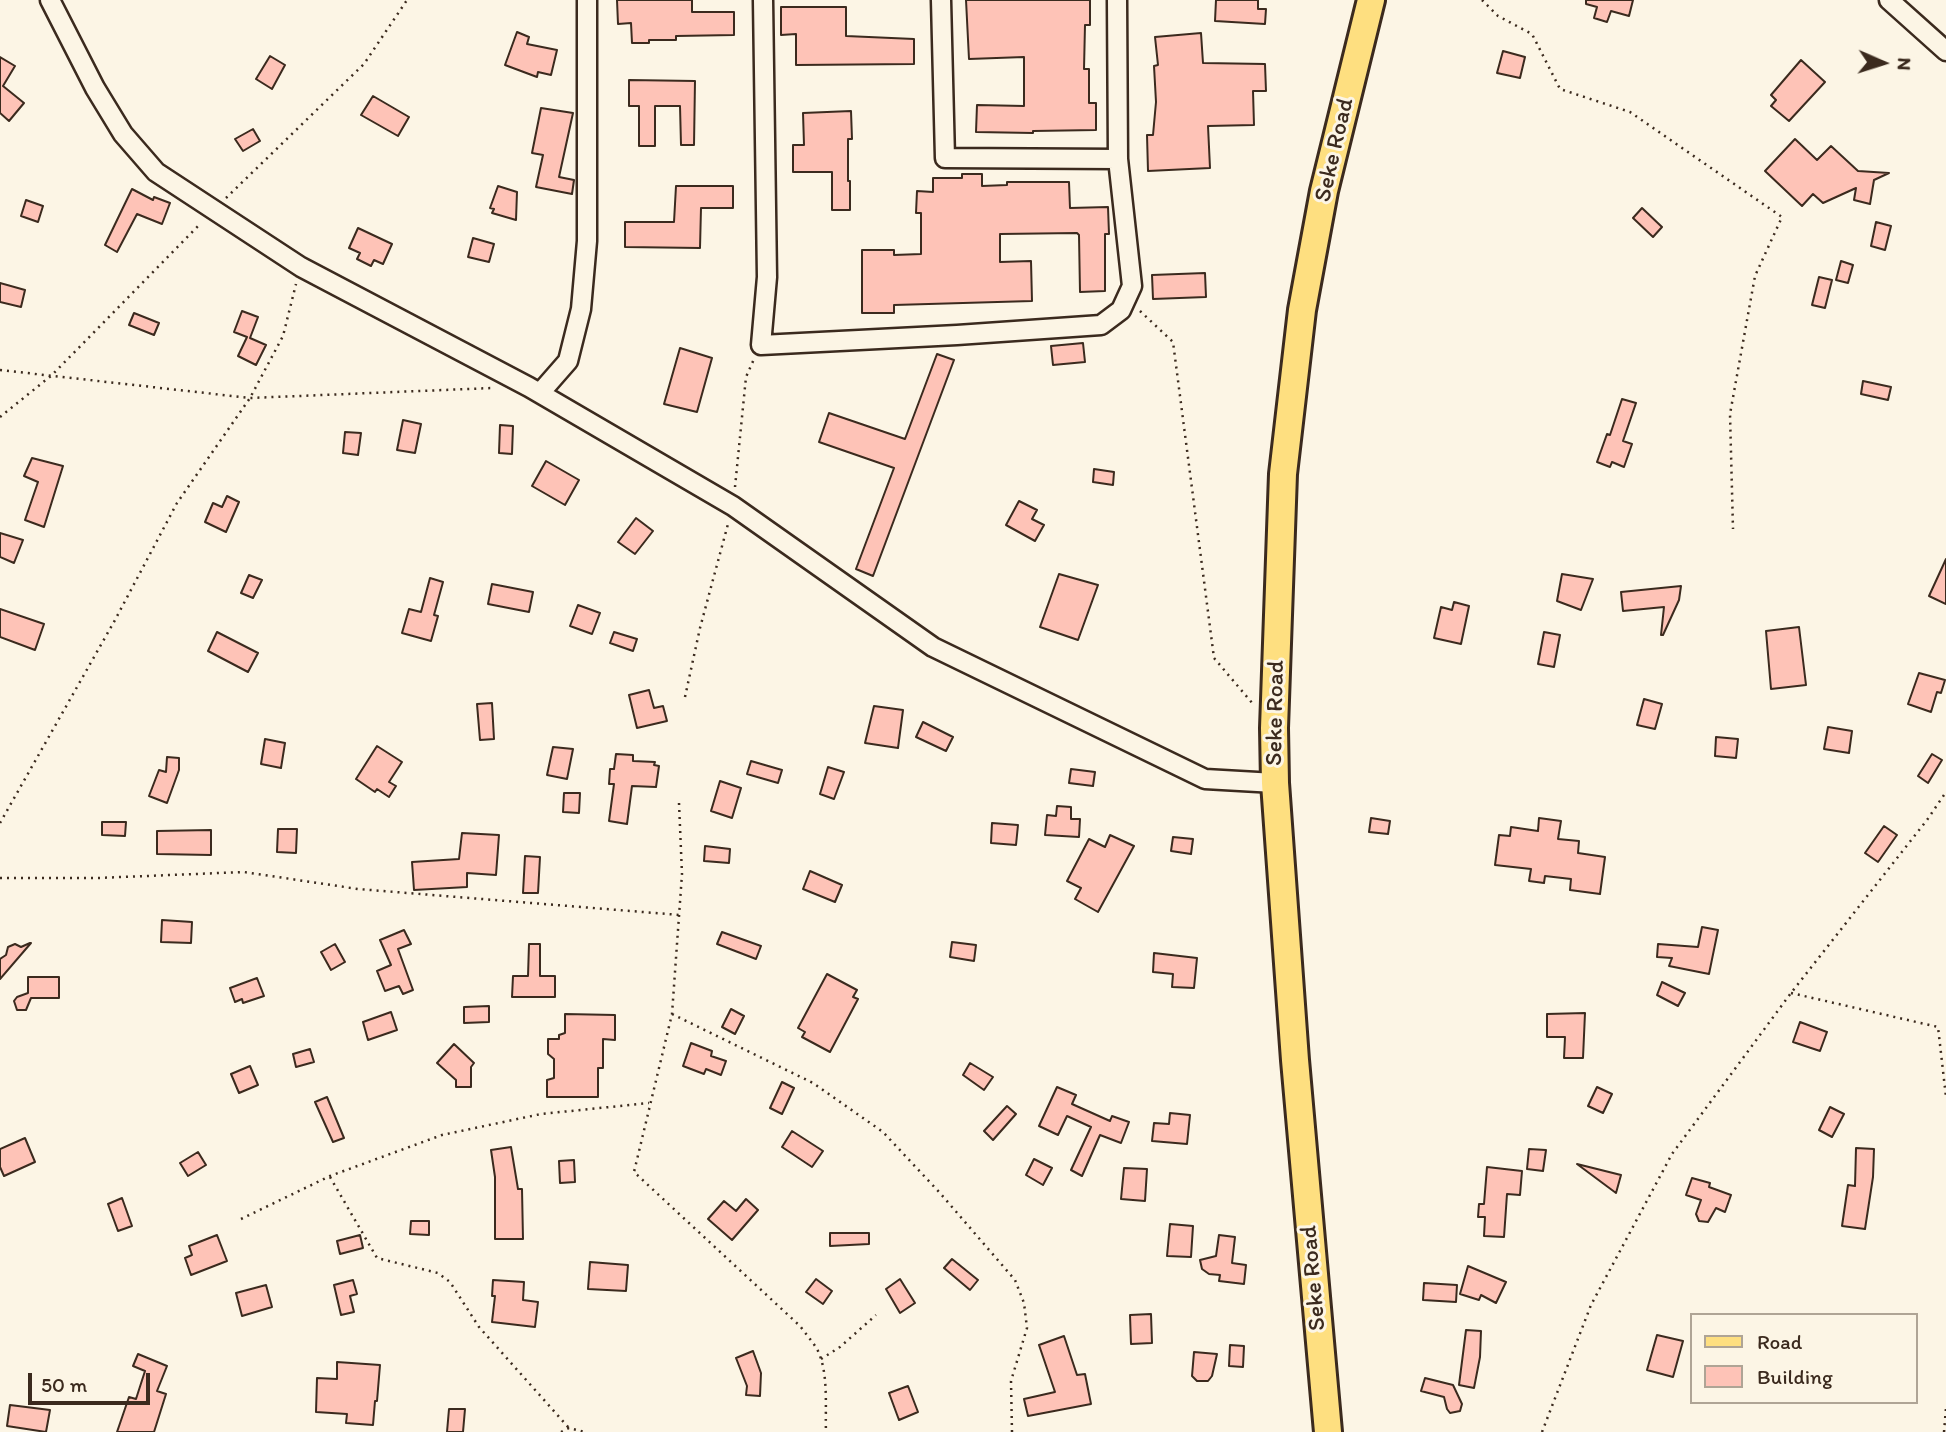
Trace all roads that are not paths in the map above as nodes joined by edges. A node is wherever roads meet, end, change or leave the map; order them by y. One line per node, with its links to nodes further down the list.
1 (50, 0): 10 (street)
2 (587, 0): 10 (street)
3 (763, 0): 9 (street)
4 (941, 0): 9 (street)
5 (1117, 0): 9 (street)
6 (1371, 0): 11 (main road, Seke Road)
7 (1889, 0): 8 (street)
8 (1946, 51)
9 (1118, 159)
10 (535, 390): 11 (street)
11 (1275, 783): 12 (main road, Seke Road)
12 (1328, 1432)

